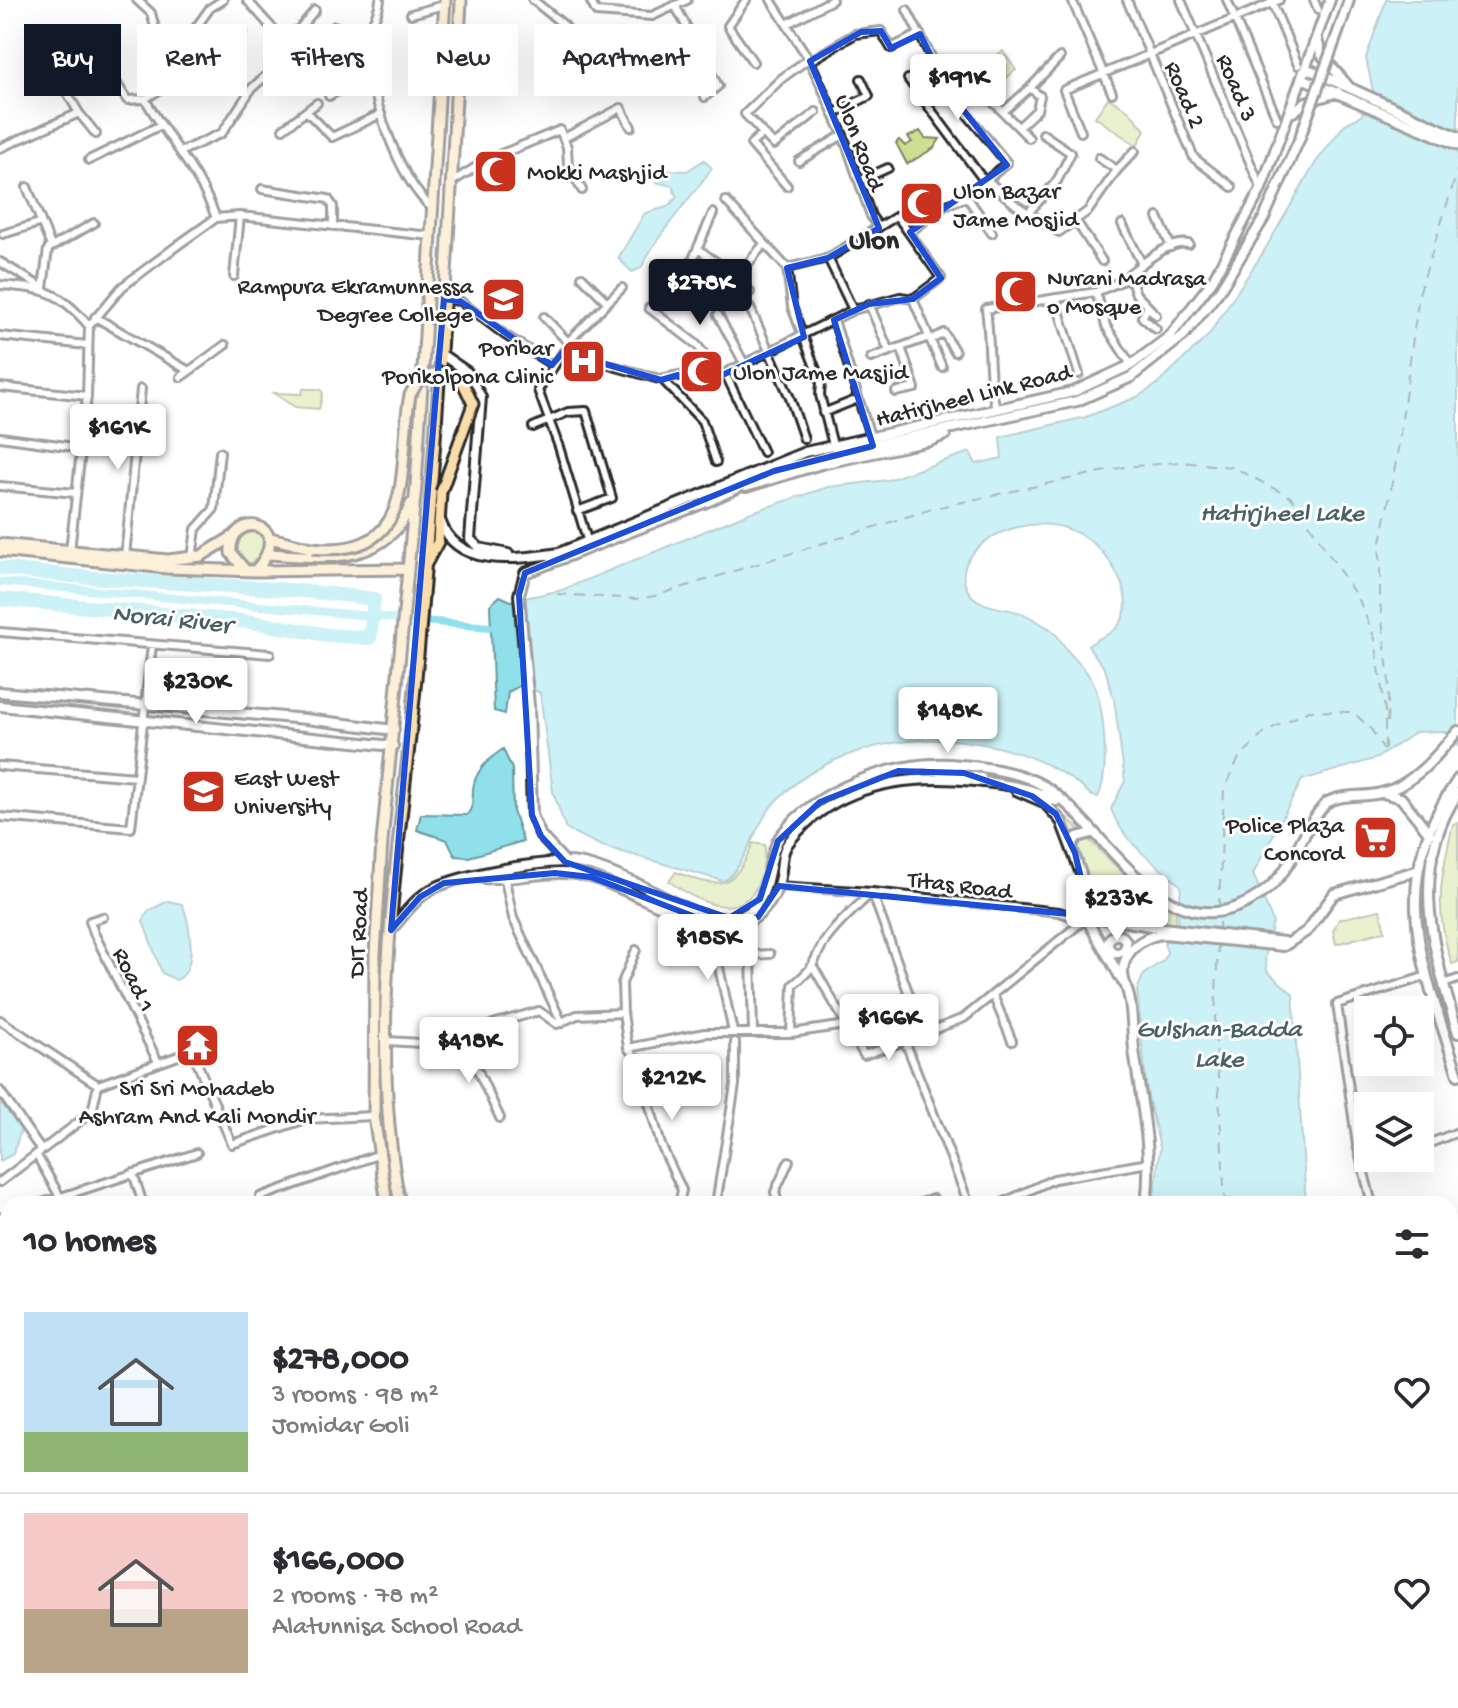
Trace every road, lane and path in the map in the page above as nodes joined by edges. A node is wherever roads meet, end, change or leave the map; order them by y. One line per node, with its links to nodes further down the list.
1 (137, 0): 27 (street)
2 (223, 0): 28 (street)
3 (247, 0): 22 (street)
4 (380, 0): 29 (street)
5 (461, 0): 86 (main road)
6 (533, 0): 30 (street)
7 (590, 0): 21 (street)
8 (687, 0): 21 (street)
9 (746, 0): 38 (street)
10 (771, 0): 31 (street, Ulon Road)
11 (832, 0): 31 (street)
12 (1072, 0): 41 (street)
13 (1127, 0): 35 (street, Road 2)
14 (1181, 0): 33 (street, Road 3)
15 (1227, 0): 26 (street)
16 (1314, 0): 24 (street)
17 (1330, 0): 34 (main road, Hatirjheel Link Road)
18 (1349, 0): 179 (main road, bridge)
19 (1274, 1): 26 (street); 39 (street)
20 (444, 2): 25 (street); 95 (main road, DIT Road)
21 (675, 5): 52 (street)
22 (315, 10)
23 (907, 10): 32 (street)
24 (1318, 10)
25 (411, 14)
26 (1235, 19): 33 (street); 62 (street)
27 (154, 24)
28 (199, 24)
29 (373, 24)
30 (563, 24)
31 (787, 24): 37 (street, Ulon Road)
32 (920, 34): 37 (street); 85 (street)
33 (1196, 35): 35 (street); 91 (street, Road 3)
34 (1317, 39): 40 (main road, Hatirjheel Link Road); 48 (main road)
35 (1150, 54): 41 (street); 89 (street, Road 2)
36 (1060, 57): 46 (street)
37 (809, 60): 60 (street, Ulon Road); 70 (street)
38 (753, 62)
39 (1298, 65)
40 (1308, 69): 45 (main road, Hatirjheel Link Road); 48 (main road)
41 (1103, 73): 47 (street); 67 (street)
42 (263, 78): 77 (street)
43 (861, 79): 60 (street)
44 (908, 79): 85 (street)
45 (1304, 79): 48 (main road); 61 (main road, Hatirjheel Link Road)
46 (1030, 88): 55 (street); 65 (street)
47 (1112, 93)
48 (1347, 93): 61 (main road); 72 (main road); 75 (main road)
49 (150, 96): 53 (street)
50 (378, 96): 59 (street)
51 (987, 96): 55 (street)
52 (705, 97)
53 (145, 99): 58 (street); 63 (street)
54 (317, 103): 56 (street)
55 (1004, 111): 65 (street)
56 (307, 112): 59 (street); 66 (street)
57 (816, 112): 70 (street)
58 (79, 113): 68 (street); 76 (street)
59 (381, 114): 95 (street)
60 (833, 114): 71 (street, Ulon Road)
61 (1290, 116): 91 (main road, Hatirjheel Link Road)
62 (1277, 119)
63 (161, 125): 77 (street); 80 (street)
64 (631, 127): 73 (street)
65 (1019, 127): 74 (street)
66 (283, 129)
67 (1081, 132)
68 (96, 134)
69 (1043, 134): 97 (street)
70 (761, 135): 87 (street)
71 (843, 135): 81 (street); 84 (street, Ulon Road)
72 (1458, 137)
73 (564, 138): 86 (street); 92 (street)
74 (1029, 138)
75 (1458, 145)
76 (0, 148)
77 (182, 151): 100 (street)
78 (1135, 151): 83 (street)
79 (1099, 158): 83 (street)
80 (89, 160)
81 (799, 161)
82 (888, 168): 84 (street)
83 (1117, 170): 101 (street)
84 (859, 181): 106 (street, Ulon Road)
85 (986, 181): 93 (street); 97 (street)
86 (450, 183): 132 (main road)
87 (787, 186)
88 (27, 187): 102 (street)
89 (1232, 187)
90 (262, 189): 105 (street)
91 (1261, 189): 162 (main road, Hatirjheel Link Road)
92 (582, 190)
93 (967, 197): 107 (street); 108 (street)
94 (726, 201): 111 (street)
95 (433, 209): 110 (main road, DIT Road)
96 (713, 213): 115 (street)
97 (1028, 213): 101 (street)
98 (240, 216): 100 (street); 105 (street); 122 (street)
99 (1158, 217): 114 (street)
100 (216, 218): 142 (street)
101 (1076, 221): 118 (street)
102 (39, 223): 109 (street); 113 (street)
103 (94, 223): 113 (street)
104 (1122, 224): 120 (street)
105 (333, 226): 110 (street)
106 (879, 227): 107 (street, Ulon Road); 116 (street)
107 (910, 232): 133 (street)
108 (992, 233)
109 (3, 234)
110 (431, 236): 190 (main road, DIT Road)
111 (764, 244): 121 (street); 125 (street)
112 (1189, 244): 114 (street)
113 (51, 246): 127 (street)
114 (1171, 247): 120 (street)
115 (698, 249): 117 (street); 125 (street)
116 (828, 258): 121 (street); 139 (street)
117 (693, 259)
118 (1102, 261)
119 (0, 262): 127 (street)
120 (1142, 264): 123 (street)
121 (787, 268): 148 (street)
122 (234, 276)
123 (1129, 276): 130 (street); 138 (street)
124 (582, 277): 134 (street)
125 (737, 277): 129 (street)
126 (0, 285): 127 (street)
127 (43, 288): 145 (street)
128 (622, 288): 134 (street)
129 (750, 292)
130 (1096, 292): 131 (street); 162 (street)
131 (1055, 298): 166 (street); 175 (street)
132 (444, 299): 158 (main road); 163 (street)
133 (913, 299): 135 (street); 149 (street)
134 (607, 302): 150 (street)
135 (869, 304): 139 (street); 154 (street)
136 (649, 308): 167 (street)
137 (750, 308): 157 (street)
138 (1147, 309): 141 (street); 146 (street)
139 (853, 310): 144 (street)
140 (718, 315): 161 (street)
141 (1156, 315)
142 (95, 317): 145 (street); 165 (street)
143 (544, 317): 150 (street)
144 (834, 320): 148 (street); 174 (street)
145 (89, 326): 151 (street)
146 (1156, 329)
147 (0, 336): 151 (street)
148 (804, 337): 157 (street); 176 (street)
149 (929, 338): 153 (street); 156 (street); 164 (street)
150 (569, 343): 155 (street); 159 (street)
151 (87, 345): 173 (street)
152 (225, 345): 165 (street)
153 (901, 347): 154 (street); 172 (street)
154 (889, 351): 160 (street)
155 (563, 352): 159 (street); 163 (street)
156 (955, 352)
157 (769, 353): 161 (street); 182 (street)
158 (441, 354): 202 (main road); 205 (main road)
159 (577, 354): 169 (street)
160 (871, 358)
161 (745, 365): 167 (street)
162 (1131, 365): 175 (main road, Hatirjheel Link Road)
163 (554, 366): 177 (street)
164 (942, 367)
165 (189, 371): 168 (street)
166 (1079, 374)
167 (724, 375): 169 (street); 186 (street)
168 (181, 377)
169 (663, 380): 188 (street)
170 (0, 387): 173 (street)
171 (141, 389): 201 (street)
172 (896, 392)
173 (87, 396): 184 (street)
174 (858, 399): 176 (street); 183 (street)
175 (996, 409): 180 (main road, Hatirjheel Link Road)
176 (823, 413): 187 (street)
177 (550, 419): 178 (street); 192 (street); 192 (street)
178 (533, 427)
179 (956, 429): 180 (main road); 187 (main road)
180 (902, 436): 183 (main road, Hatirjheel Link Road)
181 (0, 437): 184 (street)
182 (804, 439)
183 (872, 443): 187 (main road, Hatirjheel Link Road)
184 (81, 448): 191 (street)
185 (220, 452): 203 (street)
186 (763, 452)
187 (836, 453): 196 (main road, Hatirjheel Link Road); 204 (main road)
188 (716, 462)
189 (0, 486): 191 (street)
190 (416, 486): 200 (main road); 206 (main road, DIT Road)
191 (76, 493): 199 (street)
192 (577, 511): 196 (street)
193 (439, 515): 195 (main road, bridge); 202 (main road, Hatirjheel Link Road); 205 (main road)
194 (232, 537): 195 (main road); 203 (main road); 207 (main road)
195 (270, 538): 200 (main road)
196 (588, 543): 202 (main road, Hatirjheel Link Road)
197 (0, 544): 199 (main road)
198 (0, 551): 207 (main road)
199 (70, 551): 201 (main road)
200 (269, 554): 207 (main road)
201 (125, 557): 203 (main road)
202 (526, 557): 204 (main road)
203 (192, 558)
204 (553, 561): 238 (main road)
205 (426, 564): 248 (main road)
206 (408, 569): 207 (main road); 220 (main road, DIT Road)
207 (250, 570)
208 (0, 632): 209 (street)
209 (152, 645): 210 (street); 212 (street)
210 (270, 654)
211 (0, 692): 212 (main road)
212 (145, 705): 214 (main road); 217 (street)
213 (0, 706): 217 (main road)
214 (196, 709): 215 (main road); 218 (main road)
215 (279, 716): 216 (main road); 222 (main road)
216 (306, 719): 219 (main road); 223 (main road)
217 (143, 721): 218 (main road); 228 (street)
218 (195, 725): 222 (main road)
219 (373, 727): 220 (main road); 224 (main road)
220 (394, 730): 225 (main road, DIT Road)
221 (1458, 731): 231 (main road)
222 (278, 732): 223 (main road)
223 (304, 735): 224 (main road)
224 (370, 744): 225 (main road)
225 (393, 746): 280 (main road, DIT Road)
226 (0, 766): 228 (street)
227 (898, 771): 230 (main road); 233 (main road); 238 (main road)
228 (136, 777): 234 (street)
229 (1458, 779): 236 (main road)
230 (993, 781): 233 (main road); 237 (main road); 242 (main road)
231 (1382, 793): 235 (main road); 236 (main road)
232 (1458, 793): 236 (main road)
233 (1067, 807): 235 (main road)
234 (0, 817)
235 (1092, 833): 237 (main road)
236 (1433, 835): 239 (main road); 258 (main road)
237 (1072, 845): 244 (main road)
238 (565, 862): 240 (main road)
239 (1416, 871): 249 (main road); 256 (main road)
240 (473, 877): 241 (main road); 248 (main road)
241 (505, 880): 247 (main road); 263 (street)
242 (777, 886): 243 (street); 247 (main road)
243 (872, 892): 244 (street, Titas Road); 255 (street, Titas Road); 268 (street, Titas Road)
244 (1090, 916): 246 (main road); 251 (main road); 260 (street)
245 (103, 917): 276 (street, Road 1)
246 (1125, 922): 249 (main road); 250 (main road)
247 (710, 926): 265 (street)
248 (391, 930): 271 (main road)
249 (1160, 931): 253 (main road)
250 (1121, 935): 251 (main road); 253 (main road)
251 (1106, 948): 253 (main road); 259 (main road)
252 (636, 950): 261 (street)
253 (1127, 950): 259 (main road)
254 (770, 954): 266 (street)
255 (814, 968): 264 (street); 267 (street, Titas Road)
256 (1427, 976): 277 (main road); 281 (street)
257 (1458, 979): 258 (street)
258 (1443, 984): 269 (main road)
259 (1126, 987): 289 (main road)
260 (993, 995): 268 (street); 273 (street)
261 (623, 1013): 263 (street); 275 (street)
262 (0, 1020): 278 (street)
263 (562, 1023): 270 (street)
264 (846, 1025): 267 (street); 272 (street)
265 (733, 1032): 266 (street); 275 (street)
266 (753, 1033): 267 (street)
267 (791, 1033)
268 (923, 1033): 272 (street)
269 (1458, 1033)
270 (463, 1039): 271 (street); 282 (street)
271 (387, 1041): 298 (main road)
272 (905, 1041): 302 (street)
273 (1012, 1041)
274 (735, 1042): 300 (street)
275 (628, 1048): 299 (street)
276 (158, 1062): 278 (street); 280 (street)
277 (1458, 1075)
278 (98, 1085): 285 (street)
279 (0, 1091): 285 (street)
280 (374, 1116): 287 (main road, DIT Road)
281 (1354, 1116)
282 (500, 1118)
283 (1458, 1132): 284 (street)
284 (1434, 1141)
285 (39, 1152): 292 (street); 293 (street)
286 (197, 1153): 291 (street)
287 (377, 1155): 296 (street); 297 (main road, DIT Road)
288 (789, 1161): 301 (street)
289 (1149, 1163): 303 (street); 304 (main road)
290 (1363, 1172): 305 (street)
291 (133, 1173): 294 (street); 295 (street)
292 (0, 1182)
293 (60, 1196)
294 (63, 1196)
295 (140, 1196)
296 (263, 1196)
297 (385, 1196)
298 (399, 1196)
299 (681, 1196)
300 (717, 1196)
301 (776, 1196)
302 (966, 1196)
303 (1017, 1196)
304 (1147, 1196)
305 (1370, 1196)

